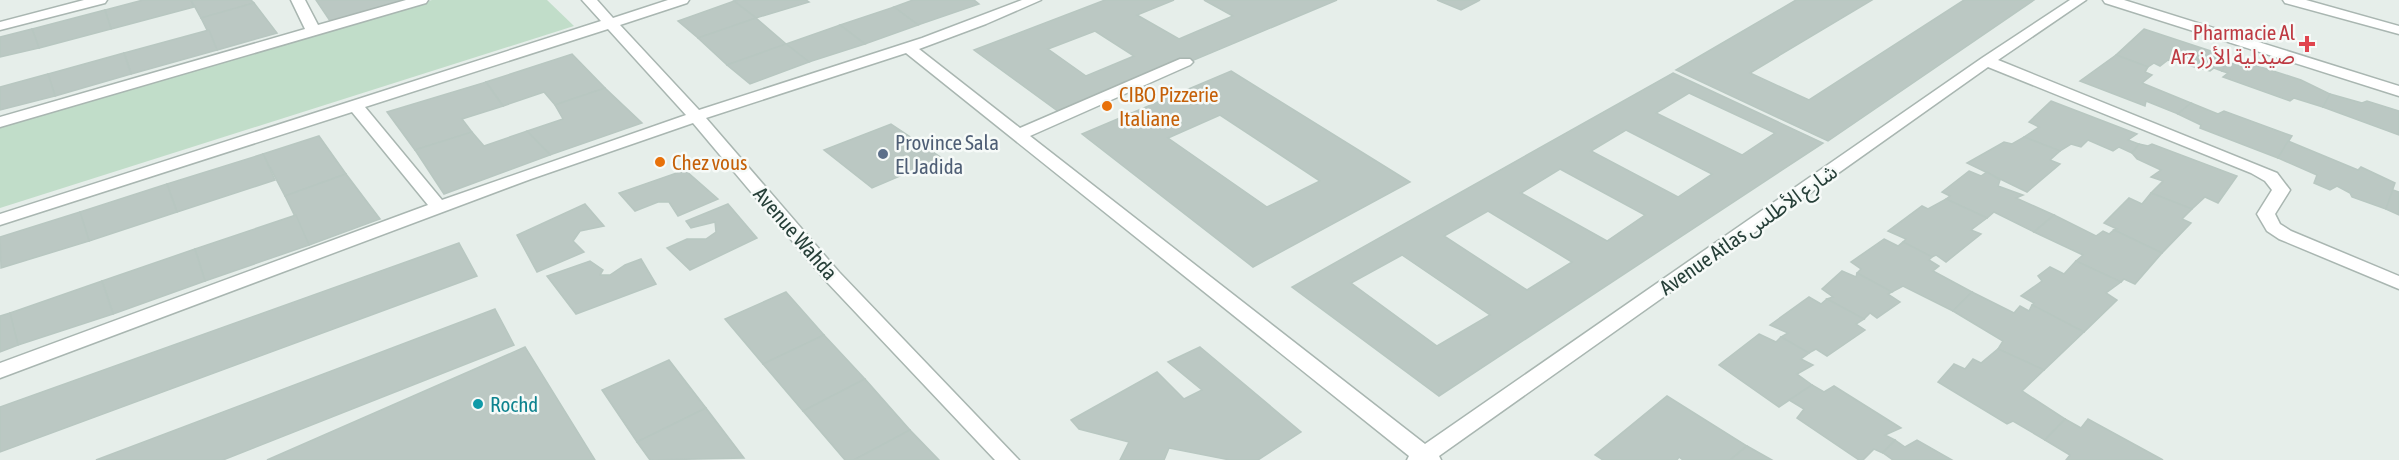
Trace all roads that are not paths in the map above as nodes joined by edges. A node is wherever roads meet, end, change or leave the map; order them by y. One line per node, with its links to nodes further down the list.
1 (100, 0): 11 (street)
2 (298, 0): 12 (street)
3 (421, 0): 12 (street)
4 (589, 0): 10 (street, Avenue Wahda)
5 (682, 0): 10 (street)
6 (1034, 0): 14 (street)
7 (2079, 0): 15 (street, Avenue Atlas شارع الأطلس)
8 (2293, 0): 13 (street)
9 (2117, 1): 17 (street)
10 (611, 23): 18 (street); 19 (street, Avenue Wahda)
11 (0, 26)
12 (313, 30): 20 (street)
13 (2399, 30)
14 (908, 48): 19 (street); 21 (street)
15 (1987, 61): 24 (street); 26 (street, Avenue Atlas شارع الأطلس)
16 (1185, 62): 21 (street)
17 (2399, 91)
18 (356, 106): 22 (street); 23 (street)
19 (695, 115): 22 (street); 27 (street, Avenue Wahda)
20 (0, 122)
21 (1018, 135): 26 (street)
22 (438, 206): 25 (street)
23 (0, 220)
24 (2399, 283)
25 (0, 371)
26 (1424, 459)
27 (1008, 460)

